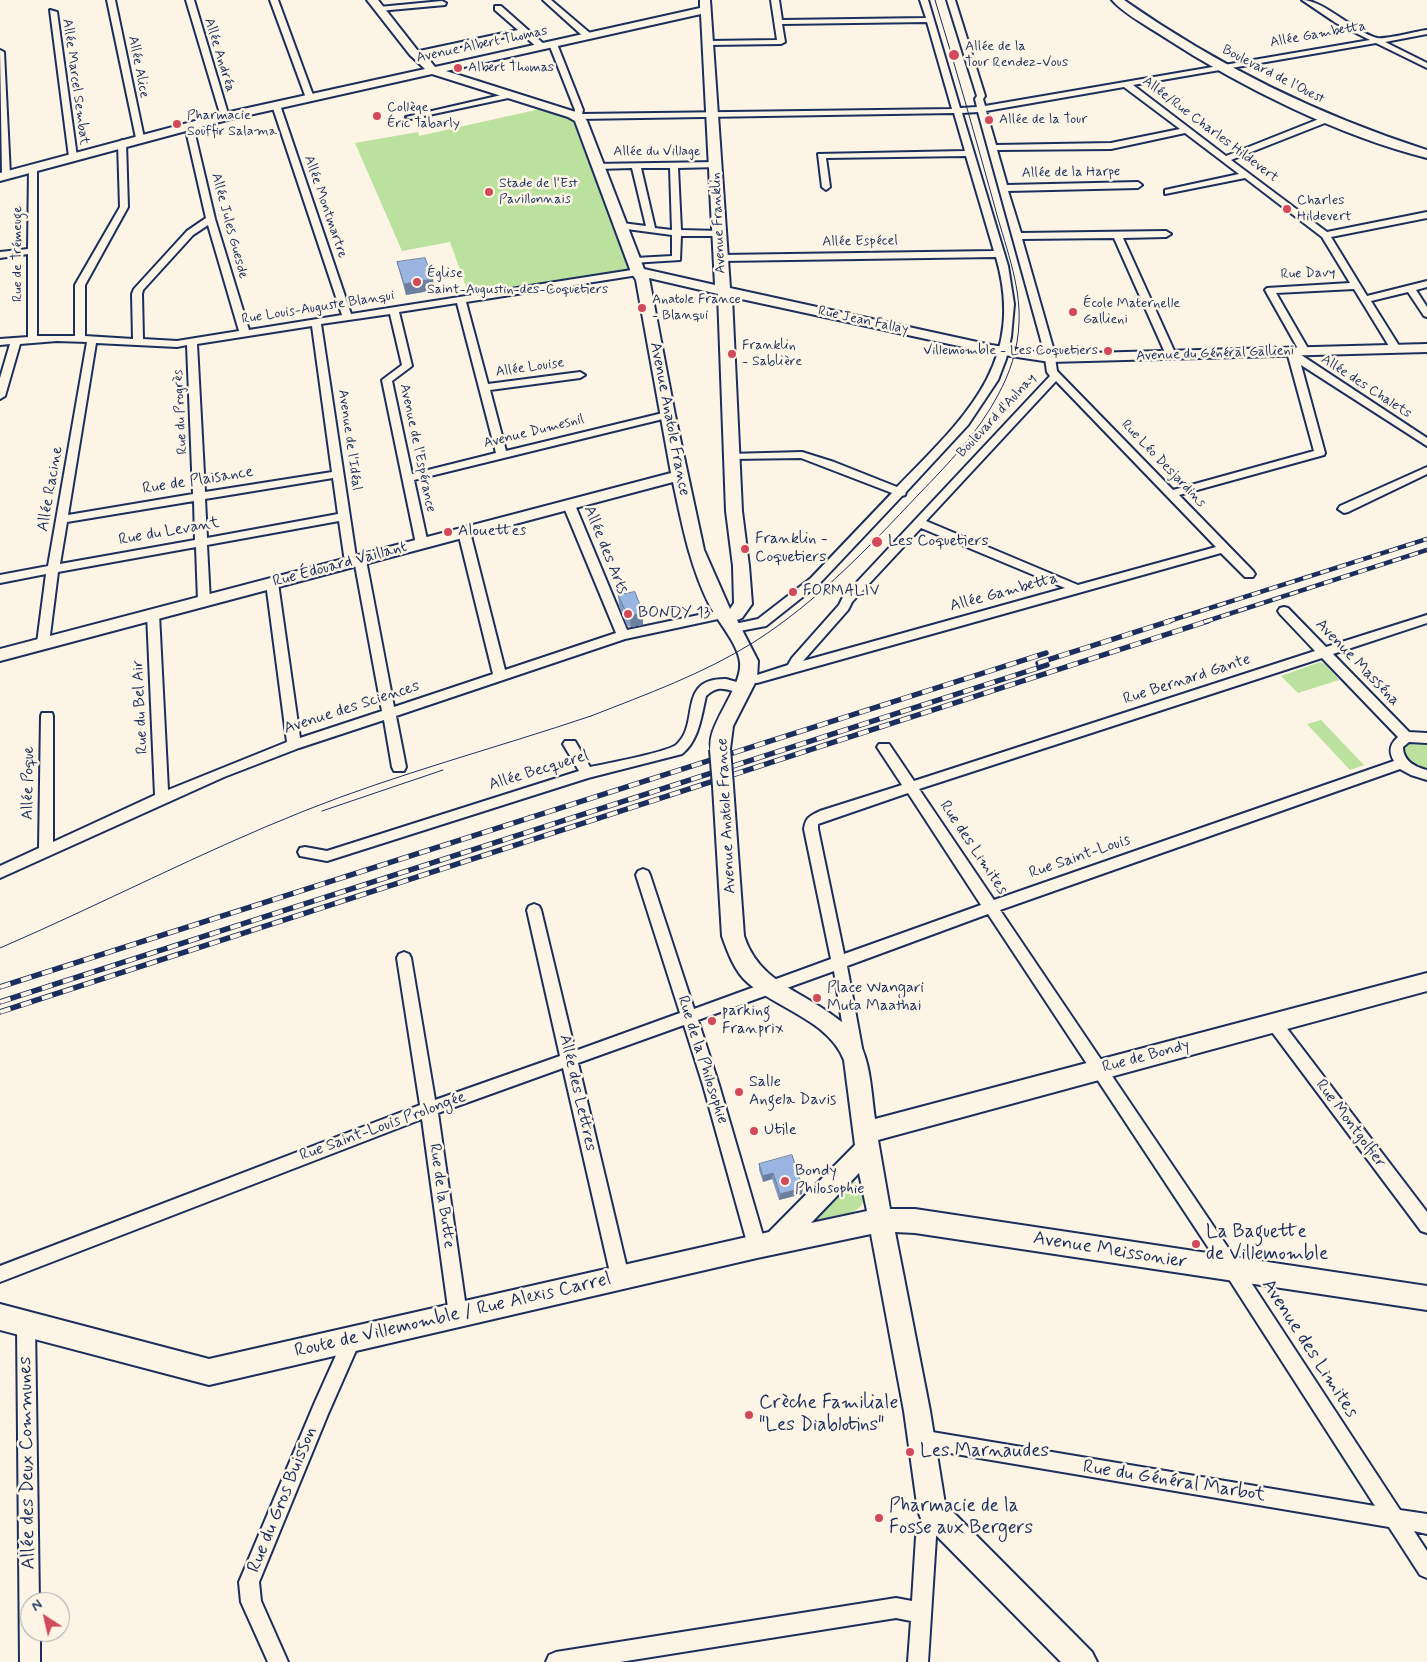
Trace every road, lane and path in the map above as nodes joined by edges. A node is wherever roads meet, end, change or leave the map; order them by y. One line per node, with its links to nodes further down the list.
1 (111, 0): 42 (street, Allée Alice)
2 (190, 0): 36 (street, Allée Andréa)
3 (274, 0): 31 (street)
4 (546, 0): 19 (street)
5 (775, 0): 16 (street)
6 (924, 0): 15 (street, Boulevard d'Aulnay)
7 (951, 0): 33 (street, Boulevard d'Aulnay)
8 (1117, 0): 27 (street, Boulevard de l'Ouest)
9 (1306, 0): 20 (street)
10 (442, 3): 11 (street)
11 (376, 4): 24 (street)
12 (706, 5): 19 (street, Avenue Albert Thomas); 21 (street, Avenue Franklin)
13 (498, 8): 17 (street)
14 (53, 12): 47 (street, Allée Marcel Sembat)
15 (930, 20): 16 (street); 34 (street, Boulevard d'Aulnay)
16 (779, 22): 21 (street)
17 (524, 30): 23 (street); 24 (street)
18 (1427, 32): 20 (street, Allée Gambetta)
19 (588, 36): 22 (street, Avenue Albert Thomas)
20 (1375, 41): 26 (street); 27 (street, Allée Gambetta)
21 (709, 43): 35 (street, Avenue Franklin)
22 (553, 44): 23 (street, Avenue Albert Thomas); 38 (street)
23 (542, 47): 28 (street, Avenue Albert Thomas)
24 (414, 53): 28 (street)
25 (0, 56): 55 (street)
26 (1427, 66)
27 (1223, 67): 29 (street, Allée Gambetta); 39 (street, Boulevard de l'Ouest)
28 (433, 71): 30 (street); 31 (street, Avenue Albert Thomas)
29 (1126, 84): 33 (street); 41 (street, Allée/Rue Charles Hildevert)
30 (510, 95): 37 (street); 38 (street)
31 (310, 98): 32 (street, Avenue Albert Thomas)
32 (270, 107): 36 (street, Avenue Albert Thomas); 83 (street, Allée Montmartre)
33 (981, 109): 34 (street); 44 (street, Boulevard d'Aulnay)
34 (958, 111): 35 (street); 45 (street, Boulevard d'Aulnay)
35 (713, 114): 38 (street); 49 (street, Avenue Franklin)
36 (225, 117): 40 (street, Avenue Albert Thomas)
37 (410, 117)
38 (578, 117): 50 (street, Avenue Anatole France)
39 (1327, 119): 46 (street, Boulevard de l'Ouest); 48 (street)
40 (189, 126): 42 (street, Avenue Albert Thomas); 61 (street, Allée Jules Guesde)
41 (1187, 130): 44 (street); 48 (street, Allée/Rue Charles Hildevert)
42 (140, 138): 43 (street, Avenue Albert Thomas)
43 (122, 143): 47 (street, Avenue Albert Thomas); 86 (street)
44 (992, 148): 58 (street, Boulevard d'Aulnay)
45 (970, 153): 57 (street); 71 (street, Boulevard d'Aulnay)
46 (1427, 154)
47 (73, 157): 53 (street, Avenue Albert Thomas)
48 (1226, 159): 54 (street, Allée/Rue Charles Hildevert)
49 (716, 165): 52 (street, Allée du Village); 65 (street, Avenue Franklin)
50 (598, 166): 51 (street, Allée du Village); 62 (street, Avenue Anatole France)
51 (636, 166): 52 (street, Allée du Village); 63 (street)
52 (674, 166): 64 (street)
53 (33, 168): 55 (street, Avenue Albert Thomas); 70 (street, Rue de Trémeuge)
54 (1247, 175): 59 (street); 68 (street, Allée/Rue Charles Hildevert)
55 (3, 176)
56 (1138, 185): 58 (street, Allée de la Harpe)
57 (826, 187)
58 (1004, 188): 69 (street, Boulevard d'Aulnay)
59 (1168, 192)
60 (1427, 215): 68 (street)
61 (211, 219): 85 (street, Allée Jules Guesde); 91 (street)
62 (622, 226): 63 (street); 74 (street, Avenue Anatole France)
63 (650, 230): 64 (street)
64 (676, 233): 65 (street); 74 (street, Rue Louis-Auguste Blanqui)
65 (720, 234): 73 (street, Avenue Franklin)
66 (1166, 234): 67 (street)
67 (1117, 235): 69 (street); 97 (street)
68 (1325, 235): 76 (street)
69 (1018, 236): 98 (street, Boulevard d'Aulnay)
70 (32, 251): 72 (street); 87 (street, Rue de Trémeuge)
71 (999, 254): 73 (street, Allée Espécel); 95 (street, Boulevard d'Aulnay)
72 (0, 255)
73 (722, 258): 78 (street, Avenue Franklin)
74 (637, 267): 78 (street, Rue Jean Fallay); 80 (street, Rue Louis-Auguste Blanqui); 103 (street, Avenue Anatole France)
75 (1427, 284): 77 (street)
76 (1357, 286): 79 (street); 96 (street, Rue Davy)
77 (1410, 288): 79 (street); 82 (street)
78 (724, 290): 95 (street, Rue Jean Fallay); 106 (street, Avenue Franklin)
79 (1365, 299): 94 (street)
80 (461, 300): 81 (street, Rue Louis-Auguste Blanqui); 101 (street)
81 (394, 310): 83 (street, Rue Louis-Auguste Blanqui); 110 (street, Avenue de l'Espérance)
82 (1427, 314)
83 (348, 318): 84 (street, Rue Louis-Auguste Blanqui)
84 (316, 323): 85 (street, Rue Louis-Auguste Blanqui); 108 (street, Avenue de l'Idéal)
85 (245, 334): 92 (street, Rue Louis-Auguste Blanqui)
86 (80, 339): 87 (street, Rue Louis-Auguste Blanqui); 88 (street, Rue Louis-Auguste Blanqui)
87 (34, 340): 89 (street, Rue Louis-Auguste Blanqui)
88 (92, 340): 91 (street, Rue Louis-Auguste Blanqui); 117 (street, Allée Racine)
89 (16, 341): 90 (street, Rue Louis-Auguste Blanqui); 102 (street)
90 (0, 342)
91 (138, 342): 92 (street, Rue Louis-Auguste Blanqui)
92 (192, 342): 113 (street, Rue du Progrès)
93 (1427, 348): 94 (street, Avenue du Général Gallieni)
94 (1396, 349): 96 (street, Avenue du Général Gallieni)
95 (1003, 351): 98 (street, Avenue du Général Gallieni); 111 (street, Boulevard d'Aulnay)
96 (1298, 352): 97 (street, Avenue du Général Gallieni); 104 (street, Allée des Chalets); 112 (street)
97 (1171, 355): 98 (street, Avenue du Général Gallieni)
98 (1050, 358): 100 (street, Boulevard d'Aulnay)
99 (580, 374): 101 (street, Allée Louise)
100 (1055, 376): 112 (street, Rue Léo Desjardins); 118 (street, Boulevard d'Aulnay)
101 (485, 388): 105 (street)
102 (0, 396)
103 (667, 415): 105 (street, Avenue Dumesnil); 109 (street, Avenue Anatole France)
104 (1427, 443)
105 (502, 455): 110 (street, Avenue Dumesnil)
106 (733, 456): 111 (street); 133 (street, Avenue Franklin)
107 (1427, 470): 115 (street)
108 (339, 474): 113 (street, Rue de Plaisance); 116 (street, Avenue de l'Idéal)
109 (681, 475): 114 (street, Rue Édouard Vaillant); 133 (street, Avenue Anatole France)
110 (408, 478): 121 (street, Avenue de l'Espérance)
111 (901, 493): 133 (street, Boulevard d'Aulnay)
112 (1171, 494): 122 (street, Rue Léo Desjardins)
113 (200, 498): 117 (street, Rue de Plaisance); 120 (street, Rue du Progrès)
114 (569, 505): 119 (street, Rue Édouard Vaillant); 134 (street, Allée des Arts)
115 (1344, 509)
116 (345, 516): 120 (street, Rue du Levant); 123 (street, Avenue de l'Idéal)
117 (63, 519): 124 (street, Allée Racine)
118 (920, 523): 128 (street); 138 (street, Boulevard d'Aulnay)
119 (464, 532): 121 (street, Rue Édouard Vaillant); 139 (street)
120 (201, 543): 124 (street, Rue du Levant); 129 (street, Rue du Progrès)
121 (422, 544): 123 (street, Rue Édouard Vaillant)
122 (1224, 548): 125 (street, Rue Léo Desjardins); 128 (street, Allée Gambetta)
123 (355, 561): 127 (street, Rue Édouard Vaillant); 141 (street)
124 (53, 569): 126 (street, Rue du Levant); 135 (street, Allée Racine)
125 (1249, 574)
126 (0, 579)
127 (272, 583): 129 (street, Rue Édouard Vaillant); 146 (street)
128 (1078, 589): 138 (street, Allée Gambetta)
129 (204, 601): 131 (street, Rue Édouard Vaillant)
130 (1284, 611): 136 (street, Avenue Masséna)
131 (153, 614): 135 (street, Rue Édouard Vaillant); 153 (street, Rue du Bel Air)
132 (1427, 619): 136 (street, Rue Bernard Gante)
133 (731, 622): 134 (street, Avenue des Sciences); 140 (street, Avenue Anatole France)
134 (623, 635): 139 (street, Avenue des Sciences)
135 (43, 643): 137 (street, Rue Édouard Vaillant)
136 (1323, 652): 143 (street, Avenue Masséna); 152 (street, Rue Bernard Gante)
137 (0, 655)
138 (793, 668): 140 (street)
139 (500, 676): 141 (street, Avenue des Sciences)
140 (746, 684): 150 (street, Allée Becquerel); 165 (street, Avenue Anatole France, bridge)
141 (390, 714): 146 (street, Avenue des Sciences); 149 (street)
142 (47, 716): 155 (street, Allée Poque)
143 (1406, 737): 144 (street); 148 (street)
144 (1427, 738)
145 (570, 744): 150 (street)
146 (294, 745): 153 (street, Avenue des Sciences)
147 (884, 747): 152 (street)
148 (1402, 763): 151 (street); 159 (street, Rue Saint-Louis)
149 (399, 768)
150 (587, 773): 156 (street, Allée Becquerel)
151 (1427, 775)
152 (911, 787): 154 (street, Rue Bernard Gante); 159 (street, Rue des Limites)
153 (162, 798): 155 (street, Avenue des Sciences)
154 (819, 818): 163 (street, Avenue Anatole France)
155 (46, 851): 157 (street, Avenue des Sciences)
156 (305, 852)
157 (0, 872)
158 (643, 875): 166 (street, Rue de la Philosophie)
159 (991, 907): 161 (street, Rue des Limites); 163 (street, Rue Saint-Louis)
160 (534, 910): 168 (street, Allée des Lettres)
161 (1005, 928): 170 (street, Avenue des Limites)
162 (404, 958): 171 (street, Rue de la Butte)
163 (838, 963): 165 (street, Rue Saint-Louis); 169 (street, Avenue Anatole France)
164 (1427, 982): 167 (street, Rue de Bondy)
165 (770, 988): 166 (street, Rue Saint-Louis Prolongée); 169 (street, Avenue Anatole France)
166 (688, 1017): 168 (street, Rue Saint-Louis Prolongée); 175 (street, Rue de la Philosophie)
167 (1274, 1023): 170 (street, Rue de Bondy); 174 (street, Rue Montgolfier)
168 (569, 1058): 171 (street, Rue Saint-Louis Prolongée); 178 (street, Allée des Lettres)
169 (855, 1060): 172 (street, Avenue Anatole France)
170 (1099, 1070): 172 (street, Rue de Bondy); 176 (street, Avenue des Limites)
171 (429, 1109): 177 (street, Rue Saint-Louis Prolongée); 180 (street, Rue de la Butte)
172 (866, 1141): 173 (street, Avenue Anatole France); 175 (street)
173 (881, 1220): 175 (street, Route de Villemomble / Rue Alexis Carrel); 176 (street, Avenue Meissonier); 184 (street, Avenue Anatole France)
174 (1427, 1225)
175 (766, 1244): 178 (street, Route de Villemomble / Rue Alexis Carrel)
176 (1232, 1270): 179 (street, Avenue Meissonier); 186 (street, Avenue des Limites)
177 (0, 1274)
178 (620, 1277): 180 (street, Route de Villemomble / Rue Alexis Carrel)
179 (1427, 1298)
180 (458, 1314): 183 (street, Route de Villemomble / Rue Alexis Carrel)
181 (0, 1316): 182 (street, Route de Villemomble / Rue Alexis Carrel)
182 (26, 1324): 183 (street, Route de Villemomble / Rue Alexis Carrel); 190 (street, Allée des Deux Communes)
183 (352, 1339): 191 (street, Rue du Gros Buisson)
184 (920, 1439): 185 (street, Avenue Anatole France); 186 (street, Rue du Général Marbot)
185 (932, 1511): 189 (street); 194 (street)
186 (1395, 1519): 187 (street, Rue du Général Marbot); 188 (street, Avenue des Limites)
187 (1427, 1524)
188 (1427, 1568)
189 (922, 1613): 192 (street); 193 (street)
190 (30, 1662)
191 (278, 1662)
192 (559, 1662)
193 (918, 1662)
194 (1082, 1662)

